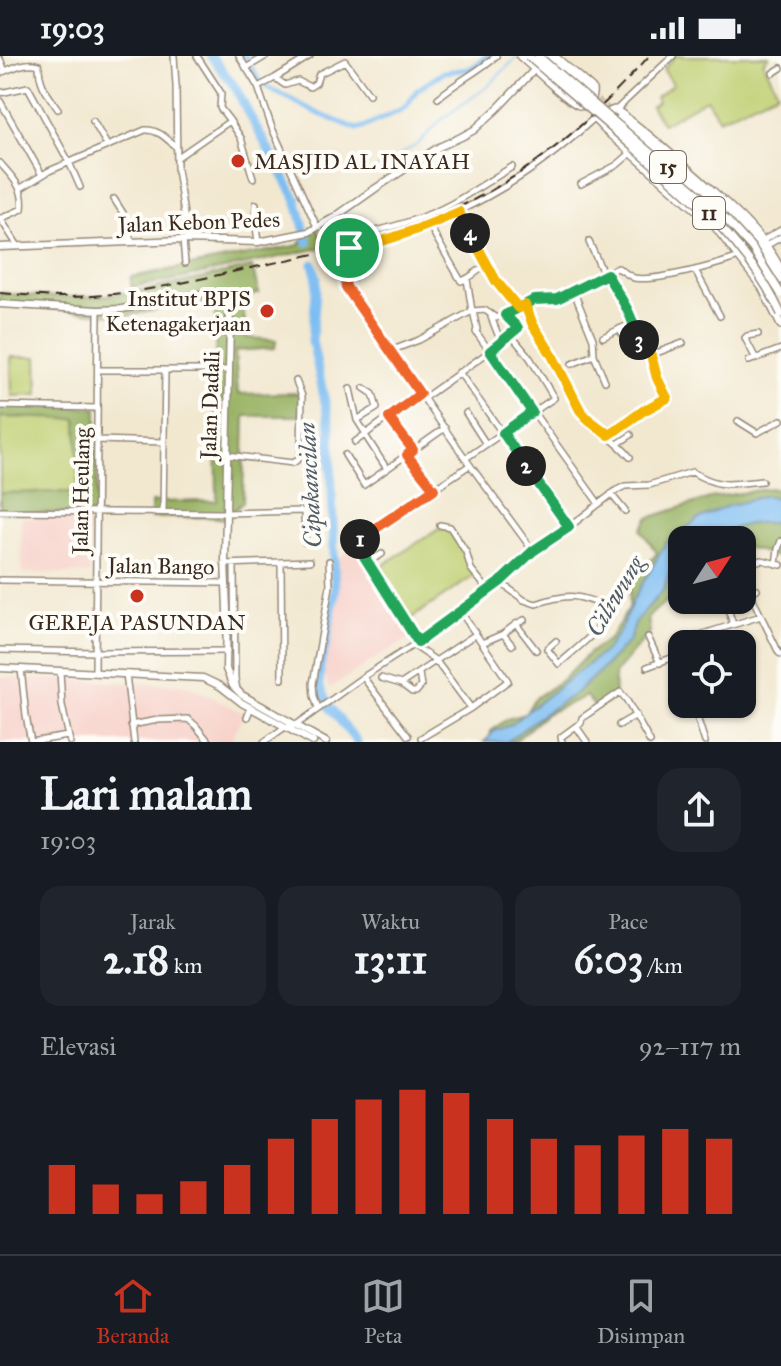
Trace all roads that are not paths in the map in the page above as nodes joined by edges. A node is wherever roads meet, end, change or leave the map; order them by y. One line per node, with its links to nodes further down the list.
1 (174, 56): 31 (street)
2 (197, 56): 28 (street)
3 (239, 56): 13 (street)
4 (266, 56): 13 (street)
5 (310, 56): 17 (street)
6 (496, 56): 22 (street)
7 (524, 56): 12 (highway, bridge); 78 (highway, 15, bridge)
8 (546, 56): 19 (highway)
9 (555, 56): 12 (highway)
10 (673, 56): 26 (street)
11 (0, 59): 15 (street)
12 (536, 64): 24 (highway); 45 (main road, Jalan Kebon Pedes); 69 (highway, 15, bridge)
13 (250, 65): 18 (street)
14 (781, 68): 16 (street)
15 (2, 72): 25 (street)
16 (773, 73)
17 (275, 78): 18 (street); 21 (street)
18 (258, 87): 48 (street)
19 (588, 91)
20 (0, 93): 34 (street)
21 (369, 94)
22 (438, 98)
23 (0, 101): 37 (street)
24 (579, 101)
25 (58, 109)
26 (618, 114): 29 (highway); 56 (highway); 67 (highway, 11)
27 (93, 121): 30 (street)
28 (230, 121): 33 (street); 38 (street)
29 (606, 128): 32 (highway); 44 (street); 78 (highway, 11)
30 (107, 145): 31 (street); 34 (street)
31 (176, 148): 33 (street)
32 (631, 153): 39 (street); 60 (highway)
33 (177, 158): 52 (street)
34 (69, 162): 37 (street); 40 (street)
35 (0, 163): 41 (street)
36 (512, 167): 50 (street)
37 (42, 175): 41 (street)
38 (253, 178)
39 (581, 184)
40 (80, 187)
41 (21, 188): 46 (street)
42 (114, 199): 53 (street)
43 (256, 204): 54 (street)
44 (459, 212): 47 (street); 62 (street)
45 (335, 217): 48 (main road, Jalan Kebon Pedes); 50 (street)
46 (0, 219): 57 (street)
47 (429, 225): 59 (street); 66 (street)
48 (317, 227): 54 (main road, Jalan Kebon Pedes)
49 (781, 230): 56 (street)
50 (346, 234): 59 (street)
51 (781, 237): 56 (street)
52 (186, 240): 53 (main road, Jalan Kebon Pedes); 54 (main road, Jalan Kebon Pedes); 61 (street)
53 (131, 241): 57 (main road, Jalan Kebon Pedes)
54 (258, 242)
55 (589, 242): 65 (street)
56 (764, 244): 64 (highway)
57 (18, 246): 58 (main road, Jalan Kebon Pedes)
58 (0, 247)
59 (349, 248): 89 (street)
60 (740, 257): 63 (street); 78 (highway)
61 (185, 263)
62 (487, 265): 66 (street); 72 (street)
63 (695, 270): 65 (street); 77 (street)
64 (781, 270)
65 (606, 274): 68 (street); 79 (street)
66 (467, 279): 74 (street)
67 (781, 280)
68 (574, 292): 71 (street); 92 (street)
69 (781, 294)
70 (0, 304): 73 (main road, Jalan Dadali)
71 (525, 305): 72 (street); 115 (street)
72 (518, 308): 76 (street)
73 (98, 310): 95 (street, Jalan Heulang); 96 (main road, Jalan Dadali)
74 (472, 311): 75 (street); 87 (street); 91 (street)
75 (492, 315): 76 (street); 85 (street)
76 (505, 315): 82 (street)
77 (720, 316)
78 (781, 319)
79 (632, 323): 80 (street); 93 (street)
80 (619, 329): 83 (street); 84 (street)
81 (758, 334): 88 (street)
82 (511, 335): 85 (street); 106 (street)
83 (603, 337)
84 (627, 341)
85 (501, 342): 91 (street)
86 (683, 343): 93 (street)
87 (409, 344): 89 (street); 90 (street)
88 (781, 349)
89 (390, 351): 103 (street)
90 (412, 351)
91 (490, 351): 98 (street); 106 (street)
92 (594, 355): 94 (street); 100 (street)
93 (651, 355): 115 (street)
94 (572, 364)
95 (98, 370): 97 (street); 105 (street, Jalan Heulang)
96 (229, 370): 97 (street); 123 (main road, Jalan Dadali)
97 (165, 371): 118 (street)
98 (459, 372): 103 (street); 113 (street)
99 (296, 381): 123 (street)
100 (605, 381)
101 (364, 388): 109 (street)
102 (350, 389): 109 (street)
103 (422, 396): 108 (street); 112 (street)
104 (0, 406): 105 (street)
105 (97, 408): 117 (street, Jalan Heulang)
106 (532, 412): 113 (street); 133 (street)
107 (466, 413): 121 (street)
108 (389, 418): 114 (street); 122 (street)
109 (357, 420): 114 (street)
110 (781, 420): 111 (street)
111 (738, 421)
112 (445, 428): 122 (street); 127 (street)
113 (503, 433): 121 (street); 140 (street)
114 (366, 435): 119 (street); 129 (street)
115 (609, 435): 120 (street)
116 (631, 435): 120 (street)
117 (97, 440): 118 (street); 135 (street, Jalan Heulang)
118 (164, 442): 137 (street)
119 (355, 442)
120 (619, 443): 126 (street)
121 (486, 444): 127 (street)
122 (413, 450): 125 (street)
123 (227, 455): 138 (main road, Jalan Dadali)
124 (345, 455): 129 (street)
125 (407, 455): 129 (street); 131 (street)
126 (630, 457)
127 (466, 458): 128 (street)
128 (470, 465): 131 (street); 143 (street)
129 (387, 469)
130 (762, 481): 132 (street)
131 (434, 489): 149 (street)
132 (611, 494): 133 (street); 136 (street)
133 (599, 504): 140 (street)
134 (0, 511): 135 (street)
135 (96, 511): 137 (street); 154 (street, Jalan Heulang)
136 (625, 511)
137 (163, 512): 138 (street)
138 (225, 513): 142 (street); 150 (main road, Jalan Dadali)
139 (440, 525): 158 (street)
140 (569, 527): 143 (street)
141 (781, 541): 152 (street)
142 (305, 542)
143 (533, 551): 155 (street)
144 (382, 554): 149 (street)
145 (310, 561): 148 (street)
146 (329, 561): 200 (street)
147 (756, 561): 152 (street)
148 (281, 562): 151 (street); 196 (street)
149 (368, 562): 173 (street)
150 (225, 564): 151 (street); 156 (main road, Jalan Dadali)
151 (234, 564): 159 (street)
152 (779, 564)
153 (0, 580): 154 (street, Jalan Bango)
154 (95, 580): 156 (street, Jalan Bango); 178 (street, Jalan Heulang)
155 (500, 582): 158 (street); 172 (street)
156 (225, 583): 159 (main road, Jalan Dadali)
157 (757, 589): 162 (street)
158 (488, 590): 160 (street)
159 (231, 608): 169 (street); 170 (main road, Jalan Dadali)
160 (460, 611): 167 (street); 173 (street)
161 (730, 614): 165 (street)
162 (761, 616): 165 (street); 180 (street)
163 (524, 620): 164 (street)
164 (516, 624): 168 (street); 177 (street)
165 (733, 624): 166 (street)
166 (715, 630)
167 (476, 634): 174 (street); 182 (street)
168 (503, 634): 174 (street); 175 (street)
169 (235, 636): 170 (street); 181 (street)
170 (226, 637): 179 (main road, Jalan Dadali)
171 (648, 637): 184 (street)
172 (556, 641)
173 (415, 643): 182 (street); 193 (street)
174 (482, 643): 201 (street)
175 (512, 645)
176 (0, 650): 178 (street)
177 (536, 650)
178 (95, 652): 179 (street); 190 (street, Jalan Heulang)
179 (227, 654): 181 (street); 188 (main road, Jalan Dadali)
180 (781, 654)
181 (235, 656): 198 (street)
182 (436, 660): 191 (street); 201 (street)
183 (668, 660): 184 (street)
184 (660, 663): 185 (street)
185 (647, 667)
186 (0, 668): 187 (main road)
187 (21, 669): 189 (main road); 212 (street)
188 (226, 669): 194 (main road); 198 (main road, Jalan Dadali)
189 (60, 671): 190 (main road); 212 (street)
190 (95, 673): 192 (main road)
191 (419, 673): 197 (street); 197 (street)
192 (126, 674): 194 (main road); 205 (street)
193 (363, 677): 200 (street); 210 (street)
194 (203, 678): 199 (main road)
195 (381, 678): 197 (street)
196 (282, 679)
197 (401, 684)
198 (238, 692): 206 (main road)
199 (251, 707): 203 (street); 209 (main road)
200 (318, 708): 206 (street)
201 (471, 708): 211 (street)
202 (636, 715): 207 (street); 208 (street); 220 (street)
203 (247, 717)
204 (697, 718): 221 (street)
205 (131, 725): 213 (street); 214 (street)
206 (296, 725): 209 (street); 217 (main road)
207 (619, 725)
208 (576, 726): 218 (street); 219 (street)
209 (285, 727): 215 (street); 216 (main road)
210 (408, 736)
211 (421, 738)
212 (69, 739)
213 (134, 742)
214 (209, 742)
215 (264, 742)
216 (313, 742)
217 (325, 742)
218 (562, 742)
219 (587, 742)
220 (650, 742)
221 (705, 742)

